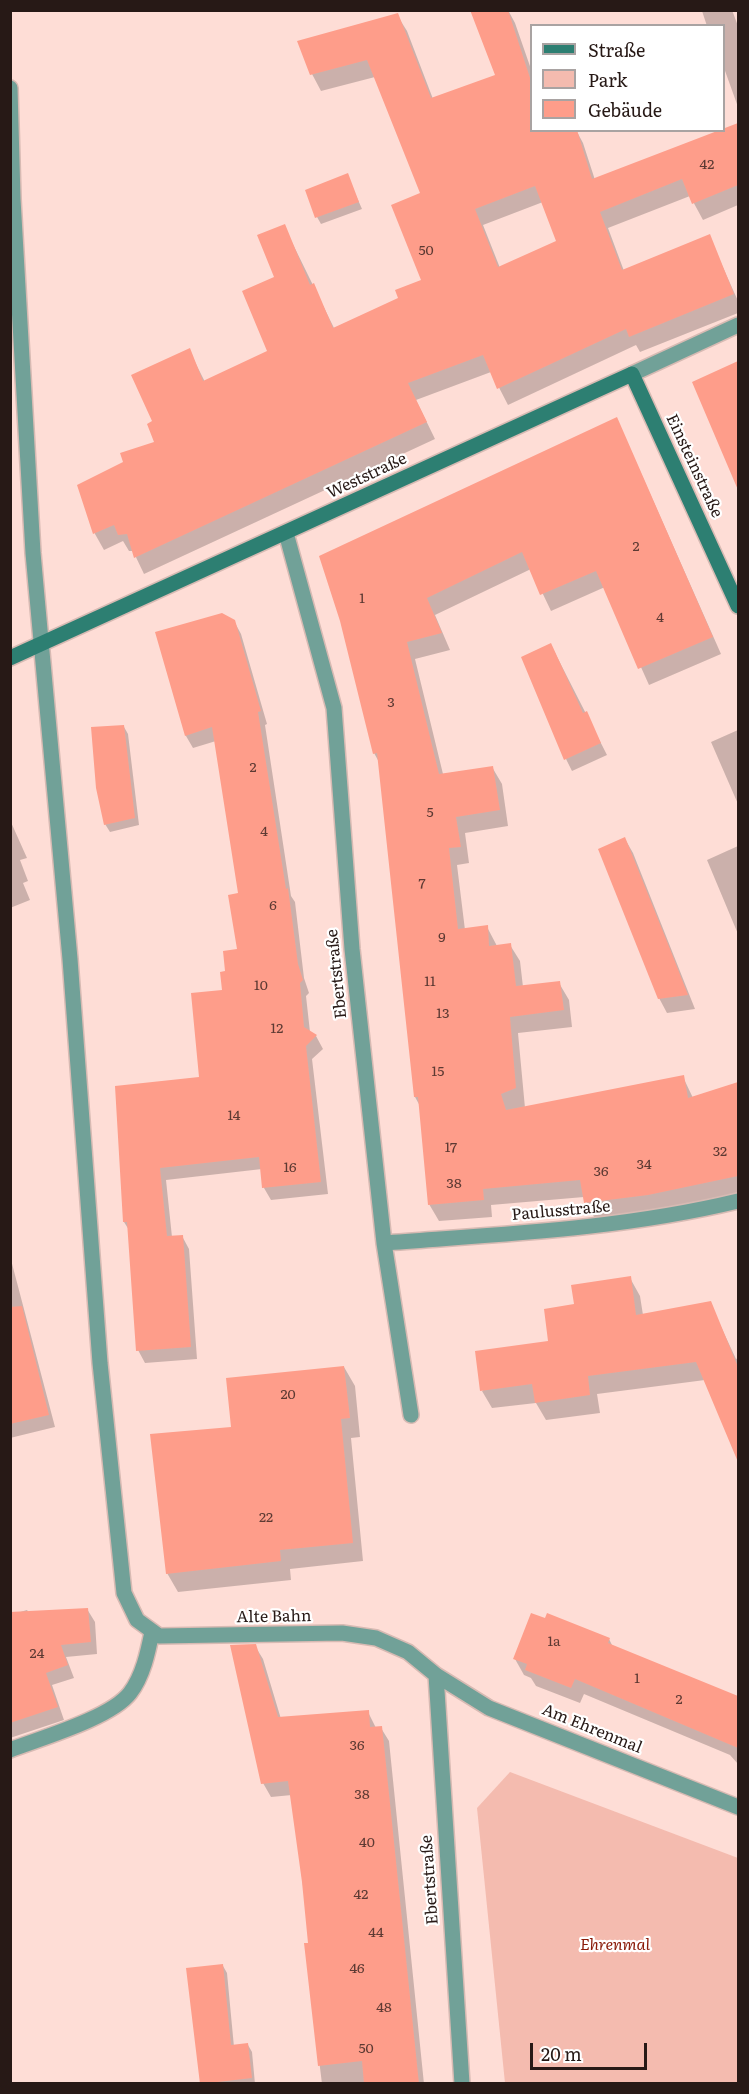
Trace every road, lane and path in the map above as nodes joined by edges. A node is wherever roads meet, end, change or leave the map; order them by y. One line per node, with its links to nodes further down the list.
1 (10, 88): 2 (street)
2 (12, 199): 7 (street)
3 (738, 325): 4 (street, Weststraße)
4 (632, 374): 5 (main road, Weststraße); 6 (main road, Einsteinstraße)
5 (286, 533): 7 (main road, Weststraße); 10 (street, Ebertstraße)
6 (738, 606)
7 (43, 645): 8 (main road, Weststraße); 12 (street)
8 (10, 658)
9 (738, 1201): 10 (street, Paulusstraße)
10 (384, 1243): 11 (street, Ebertstraße)
11 (411, 1414)
12 (152, 1632): 13 (street, Alte Bahn); 14 (street)
13 (436, 1675): 15 (street, Am Ehrenmal); 16 (street, Ebertstraße)
14 (10, 1750)
15 (738, 1807)
16 (462, 2084)

